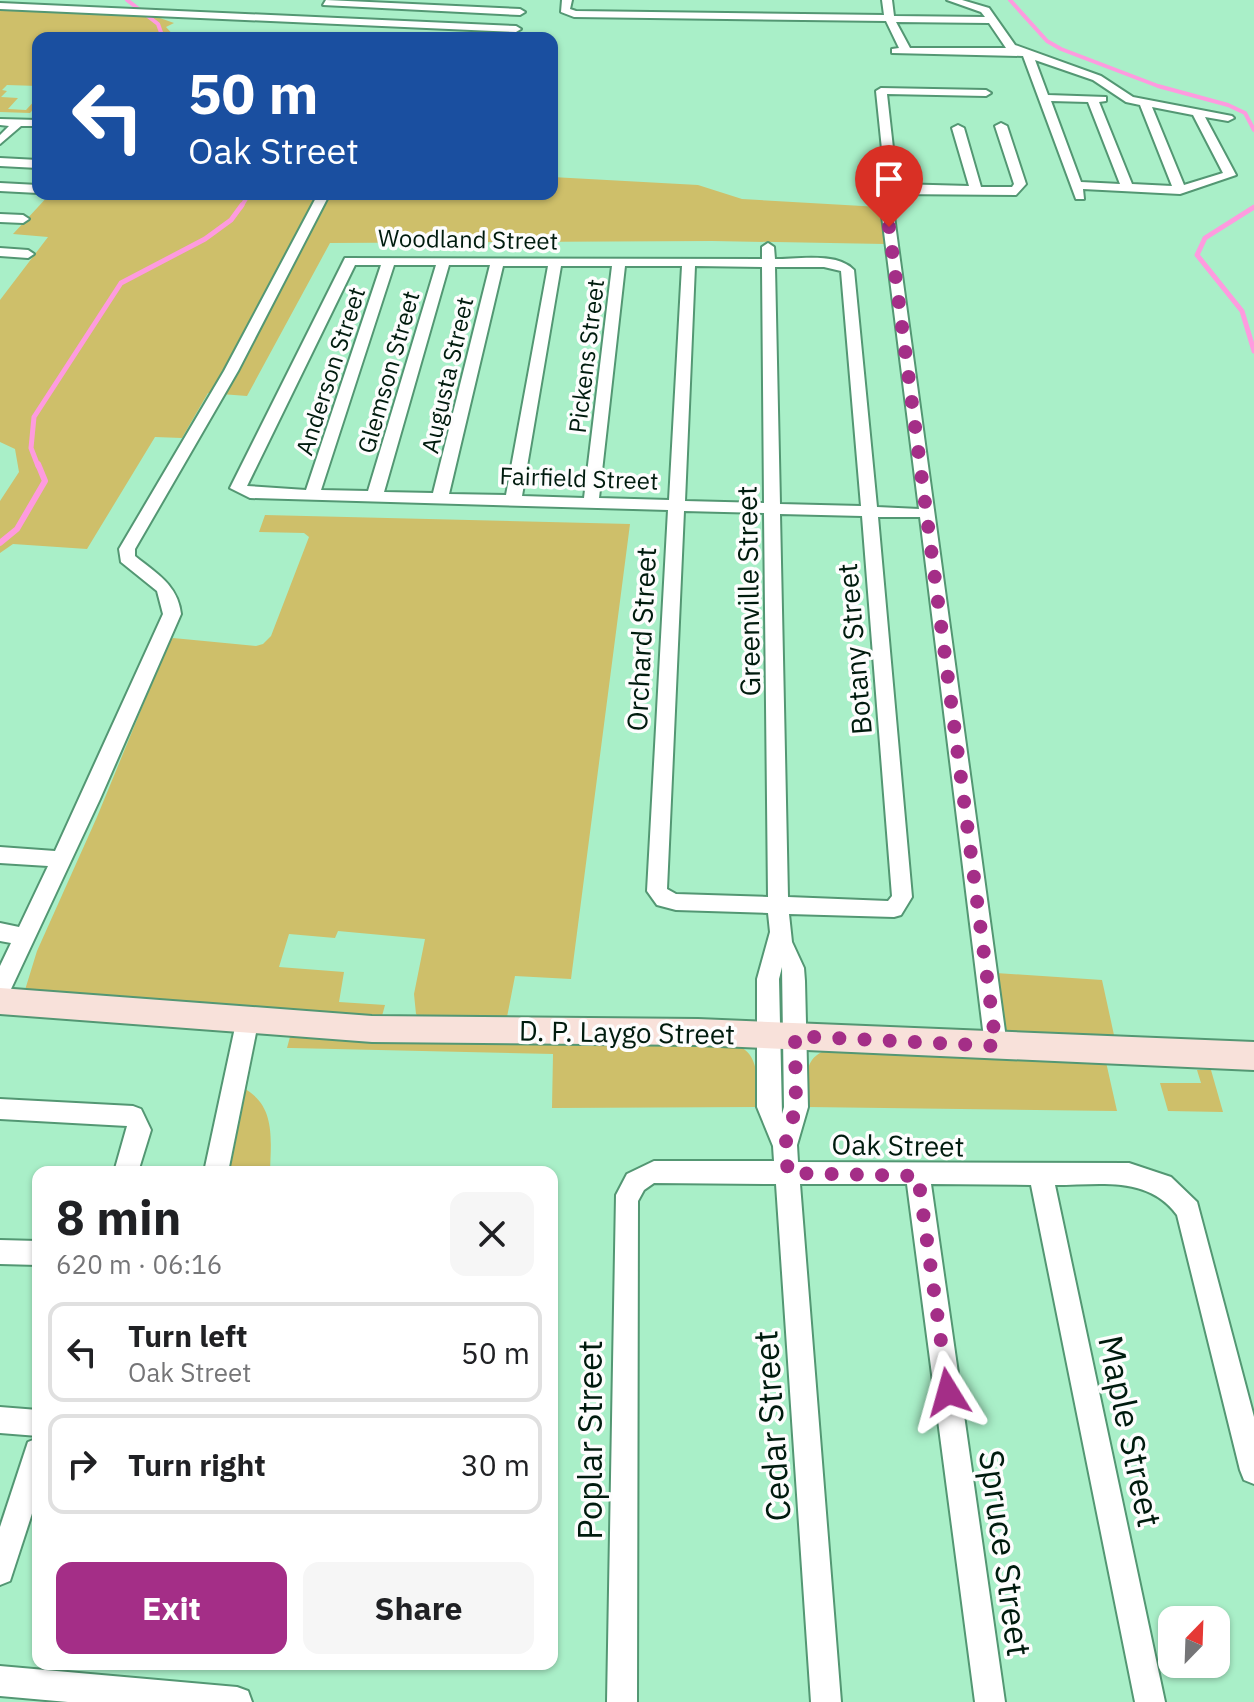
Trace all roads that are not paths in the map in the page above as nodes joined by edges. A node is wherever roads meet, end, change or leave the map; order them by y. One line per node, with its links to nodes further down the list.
1 (235, 0): 21 (street)
2 (524, 0): 15 (street)
3 (567, 0): 17 (street)
4 (615, 0): 17 (street)
5 (654, 0): 19 (street)
6 (698, 0): 20 (street)
7 (742, 0): 22 (street)
8 (887, 0): 25 (street)
9 (952, 0): 26 (street)
10 (163, 2): 16 (street)
11 (326, 2): 15 (street); 27 (street)
12 (850, 5): 24 (street)
13 (1, 6): 16 (street)
14 (827, 6): 23 (street)
15 (520, 12): 35 (street)
16 (178, 15): 21 (street); 30 (street)
17 (613, 15): 19 (street)
18 (942, 15): 25 (street); 26 (street); 36 (street)
19 (653, 16): 20 (street)
20 (697, 17): 22 (street)
21 (236, 18): 27 (street)
22 (742, 18): 23 (street)
23 (829, 19): 24 (street)
24 (853, 20): 25 (street)
25 (890, 20): 36 (street)
26 (993, 20): 37 (street)
27 (329, 21): 28 (street); 31 (street)
28 (385, 24): 29 (street); 32 (street)
29 (429, 25): 33 (street); 34 (street)
30 (202, 32)
31 (330, 32)
32 (381, 32)
33 (426, 32)
34 (468, 32)
35 (514, 32)
36 (950, 51): 37 (street)
37 (1023, 53): 39 (street); 41 (street)
38 (986, 93): 58 (street)
39 (1043, 98): 40 (street); 54 (street)
40 (1092, 98): 41 (street); 54 (street)
41 (1130, 100): 42 (street)
42 (1144, 102): 43 (street); 57 (street)
43 (1197, 112): 44 (street); 57 (street)
44 (1228, 118)
45 (0, 122): 46 (street)
46 (18, 123): 47 (street); 50 (street)
47 (32, 123)
48 (1001, 126): 56 (street)
49 (958, 128): 56 (street)
50 (0, 141)
51 (0, 162): 52 (street)
52 (32, 163)
53 (0, 187): 55 (street)
54 (1128, 188): 57 (street)
55 (32, 189)
56 (976, 190): 58 (street)
57 (1180, 190)
58 (888, 192): 91 (street)
59 (320, 200): 83 (street)
60 (0, 218): 61 (street)
61 (23, 219)
62 (28, 254): 63 (street)
63 (3, 256)
64 (768, 256): 70 (street, Woodland Street); 71 (street, Woodland Street); 79 (street, Greenville Street)
65 (389, 261): 66 (street, Woodland Street); 72 (street, Woodland Street); 73 (street, Anderson Street)
66 (444, 261): 67 (street, Woodland Street); 74 (street, Glemson Street)
67 (497, 262): 68 (street, Woodland Street); 75 (street, Augusta Street)
68 (555, 263): 69 (street, Woodland Street); 76 (street)
69 (619, 263): 70 (street, Woodland Street); 77 (street, Pickens Street)
70 (689, 264): 78 (street, Orchard Street)
71 (843, 266): 80 (street, Botany Street)
72 (240, 491): 73 (street, Fairfield Street)
73 (312, 495): 74 (street, Fairfield Street)
74 (375, 496): 75 (street, Fairfield Street)
75 (440, 498): 76 (street, Fairfield Street)
76 (513, 501): 77 (street, Fairfield Street)
77 (591, 502): 78 (street, Fairfield Street)
78 (676, 505): 79 (street, Fairfield Street); 84 (street, Orchard Street)
79 (774, 510): 80 (street, Fairfield Street); 84 (street, Greenville Street)
80 (870, 512): 81 (street, Fairfield Street); 84 (street, Botany Street)
81 (917, 513)
82 (0, 855): 83 (street)
83 (60, 859): 86 (street)
84 (778, 905): 90 (street, Greenville Street)
85 (0, 932): 86 (street)
86 (23, 937): 87 (street)
87 (0, 989)
88 (0, 1001): 89 (main road, D. P. Laygo Street)
89 (248, 1018): 90 (main road, D. P. Laygo Street); 96 (street)
90 (782, 1035): 91 (main road, D. P. Laygo Street); 94 (street, Greenville Street)
91 (996, 1046): 92 (main road, D. P. Laygo Street)
92 (1254, 1056)
93 (0, 1109): 95 (street)
94 (785, 1145): 97 (street, Cedar Street)
95 (128, 1166)
96 (217, 1166)
97 (788, 1173): 99 (street, Oak Street); 100 (street, Oak Street); 111 (street, Cedar Street)
98 (1041, 1175): 99 (street, Oak Street); 105 (street, Oak Street); 113 (street, Maple Street)
99 (918, 1176): 112 (street, Spruce Street)
100 (636, 1181): 110 (street, Poplar Street)
101 (0, 1252): 102 (street)
102 (32, 1253)
103 (0, 1420): 104 (street)
104 (32, 1423)
105 (1254, 1470)
106 (32, 1471): 107 (street)
107 (0, 1571)
108 (0, 1681): 109 (street)
109 (237, 1702)
110 (622, 1702)
111 (826, 1702)
112 (990, 1702)
113 (1150, 1702)

